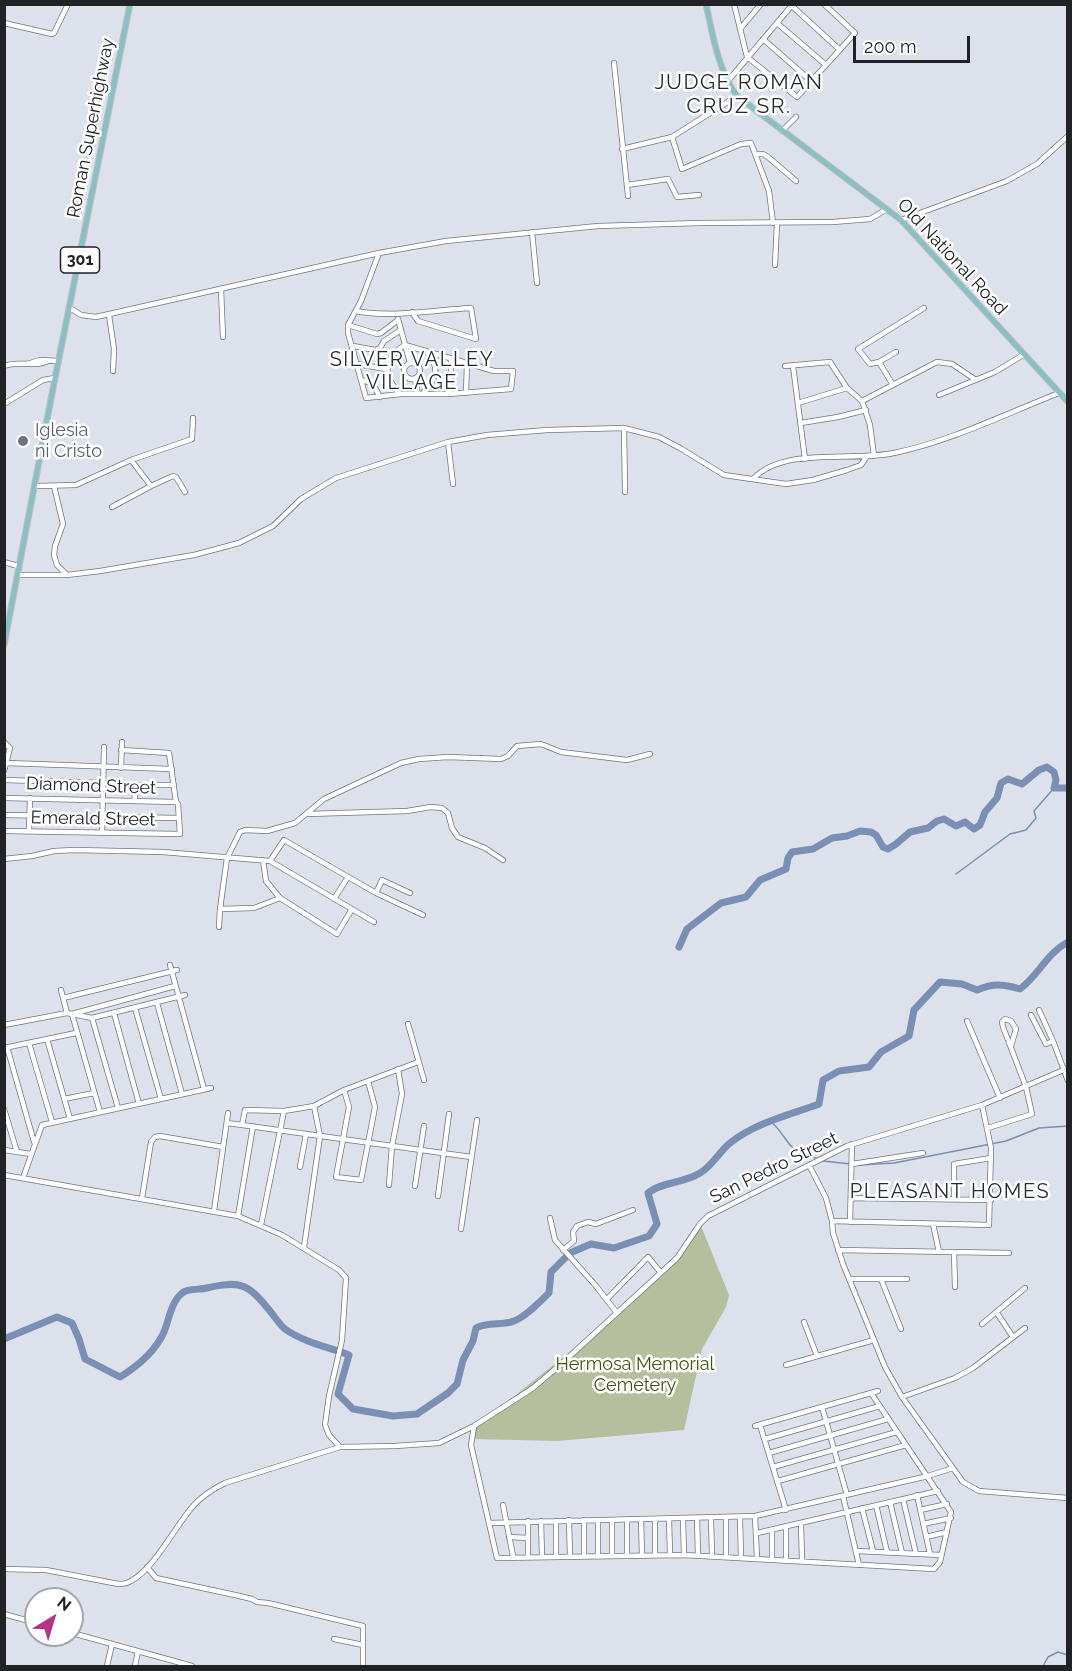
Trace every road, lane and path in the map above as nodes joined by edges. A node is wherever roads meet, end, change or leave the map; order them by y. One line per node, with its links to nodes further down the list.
1 (68, 4): 8 (street)
2 (130, 4): 37 (main road, Roman Superhighway / 301)
3 (706, 4): 16 (main road, Old National Road)
4 (734, 4): 10 (street)
5 (761, 4): 10 (street)
6 (824, 4): 12 (street)
7 (793, 5): 9 (street); 12 (street)
8 (4, 23)
9 (777, 23): 11 (street); 15 (street)
10 (740, 29): 13 (street)
11 (763, 39): 13 (street); 17 (street)
12 (840, 50): 15 (street)
13 (747, 57): 16 (street); 17 (street)
14 (614, 63): 23 (street)
15 (826, 65): 17 (street)
16 (727, 81): 18 (main road, Old National Road)
17 (811, 81)
18 (737, 96): 20 (main road, Old National Road); 22 (street)
19 (796, 117): 20 (street)
20 (782, 131): 29 (main road, Old National Road)
21 (1068, 136): 30 (street)
22 (672, 137): 23 (street); 24 (street)
23 (622, 149): 26 (street)
24 (756, 154): 25 (street); 31 (street)
25 (796, 181)
26 (627, 185): 27 (street); 28 (street)
27 (699, 195)
28 (628, 196)
29 (887, 209): 30 (main road, Old National Road); 31 (street)
30 (901, 220): 51 (main road, Old National Road)
31 (775, 223): 32 (street); 34 (street)
32 (532, 232): 33 (street); 35 (street)
33 (379, 253): 36 (street); 39 (street)
34 (775, 265)
35 (537, 283)
36 (221, 289): 42 (street); 46 (street)
37 (70, 308): 42 (street); 53 (main road, Roman Superhighway / 301)
38 (924, 308): 54 (street)
39 (356, 311): 41 (street); 44 (street)
40 (412, 312): 40 (street); 41 (street)
41 (396, 313): 43 (street)
42 (109, 315): 62 (street)
43 (398, 320): 44 (street); 45 (street)
44 (348, 325): 48 (street)
45 (401, 330): 47 (street); 48 (street)
46 (223, 337)
47 (405, 345): 49 (street); 55 (street); 61 (street)
48 (353, 346): 57 (street)
49 (426, 351): 52 (street); 72 (street)
50 (897, 352): 54 (street)
51 (1023, 355): 66 (street); 70 (main road, Old National Road)
52 (451, 359): 56 (street); 73 (street)
53 (59, 361): 58 (street); 63 (main road, Roman Superhighway / 301)
54 (879, 362): 67 (street)
55 (410, 363): 64 (street); 64 (street)
56 (467, 363): 69 (street); 69 (street)
57 (357, 364): 61 (street); 65 (street)
58 (4, 366)
59 (785, 366): 60 (street)
60 (793, 366): 68 (street); 78 (street)
61 (386, 369): 71 (street)
62 (112, 371)
63 (55, 378): 79 (street); 91 (main road, Roman Superhighway / 301)
64 (415, 379): 72 (street)
65 (362, 380): 75 (street); 75 (street)
66 (976, 380): 67 (street); 74 (street)
67 (893, 385): 76 (street)
68 (847, 388): 76 (street); 78 (street)
69 (466, 393): 73 (street)
70 (1059, 393): 77 (main road, Old National Road); 86 (street)
71 (400, 394): 72 (street); 75 (street)
72 (421, 394): 73 (street)
73 (448, 394)
74 (939, 395)
75 (381, 397)
76 (862, 401): 80 (street)
77 (1068, 402)
78 (798, 403): 82 (street)
79 (4, 404)
80 (866, 410): 82 (street); 86 (street)
81 (193, 418): 88 (street)
82 (801, 423): 87 (street)
83 (624, 428): 84 (street); 89 (street); 95 (street)
84 (448, 442): 90 (street); 100 (street)
85 (867, 456): 86 (street); 87 (street); 89 (street)
86 (874, 456)
87 (805, 459): 89 (street)
88 (131, 460): 92 (street); 93 (street)
89 (753, 479)
90 (453, 484)
91 (36, 486): 92 (street); 98 (main road, Roman Superhighway / 301)
92 (54, 486): 100 (street)
93 (151, 486): 94 (street); 96 (street)
94 (185, 492)
95 (625, 492)
96 (112, 507)
97 (4, 562): 98 (street)
98 (18, 566): 99 (main road, Roman Superhighway / 301)
99 (17, 575): 100 (street); 101 (main road, Roman Superhighway / 301)
100 (67, 575)
101 (4, 645)
102 (4, 742): 107 (street)
103 (122, 742): 105 (street)
104 (104, 747): 108 (street)
105 (121, 750): 109 (street); 110 (street)
106 (650, 754): 120 (street)
107 (7, 763): 108 (street); 111 (street)
108 (104, 767): 109 (street); 113 (street)
109 (121, 768): 110 (street)
110 (172, 770): 114 (street)
111 (4, 771)
112 (4, 780): 113 (street)
113 (103, 783): 117 (street)
114 (174, 785): 118 (street); 119 (street)
115 (4, 798): 116 (street, Diamond Street)
116 (30, 798): 117 (street, Diamond Street); 122 (street)
117 (103, 800): 118 (street, Diamond Street); 123 (street)
118 (135, 801): 119 (street, Diamond Street)
119 (176, 802): 124 (street)
120 (307, 814): 128 (street); 131 (street)
121 (4, 815): 122 (street)
122 (30, 815): 123 (street); 126 (street)
123 (103, 816): 124 (street); 127 (street)
124 (179, 818): 127 (street, Emerald Street)
125 (4, 831): 126 (street, Emerald Street)
126 (29, 831): 127 (street, Emerald Street)
127 (102, 833)
128 (227, 858): 129 (street); 130 (street); 138 (street)
129 (4, 859)
130 (263, 860): 132 (street); 136 (street)
131 (502, 860)
132 (270, 861): 133 (street); 137 (street)
133 (348, 877): 134 (street); 137 (street)
134 (376, 893): 135 (street); 140 (street)
135 (410, 893)
136 (280, 898): 138 (street); 139 (street)
137 (334, 899): 139 (street)
138 (220, 909): 142 (street)
139 (352, 909): 141 (street)
140 (423, 915)
141 (374, 922)
142 (219, 927)
143 (170, 965): 144 (street)
144 (174, 971): 145 (street); 148 (street)
145 (175, 986): 149 (street); 153 (street)
146 (61, 990): 148 (street)
147 (185, 996): 149 (street)
148 (63, 998): 153 (street)
149 (178, 998): 150 (street); 174 (street)
150 (157, 1003): 151 (street); 177 (street)
151 (135, 1008): 154 (street); 180 (street)
152 (1039, 1010): 162 (street)
153 (69, 1013): 156 (street); 159 (street); 160 (street)
154 (114, 1013): 156 (street); 181 (street)
155 (1031, 1015): 162 (street)
156 (92, 1018): 184 (street)
157 (968, 1021): 178 (street)
158 (408, 1024): 166 (street)
159 (4, 1025)
160 (76, 1033): 161 (street); 176 (street)
161 (47, 1039): 163 (street); 179 (street)
162 (1053, 1041): 167 (street)
163 (29, 1043): 165 (street); 192 (street)
164 (1011, 1046): 164 (street); 172 (street)
165 (6, 1047): 203 (street)
166 (418, 1062): 168 (street); 169 (street)
167 (1066, 1068): 171 (street); 172 (street, San Pedro Street)
168 (398, 1069): 170 (street); 205 (street)
169 (424, 1080)
170 (368, 1081): 175 (street); 202 (street)
171 (1068, 1081)
172 (1026, 1087): 178 (street, San Pedro Street); 197 (street)
173 (211, 1088): 174 (street)
174 (204, 1089): 177 (street)
175 (344, 1090): 183 (street); 201 (street)
176 (94, 1093): 179 (street); 187 (street)
177 (182, 1094): 180 (street)
178 (1000, 1098): 182 (street, San Pedro Street)
179 (64, 1099): 190 (street)
180 (161, 1099): 181 (street)
181 (140, 1104): 184 (street)
182 (982, 1105): 197 (street); 204 (street, San Pedro Street)
183 (314, 1106): 186 (street); 200 (street)
184 (118, 1108): 187 (street)
185 (4, 1109): 209 (street)
186 (284, 1111): 194 (street); 198 (street)
187 (100, 1112): 190 (street)
188 (228, 1113): 193 (street)
189 (449, 1114): 210 (street)
190 (70, 1119): 192 (street)
191 (477, 1120): 213 (street)
192 (52, 1122): 203 (street)
193 (227, 1123): 194 (street); 206 (street)
194 (242, 1125): 195 (street)
195 (252, 1126): 198 (street); 229 (street)
196 (424, 1126): 208 (street)
197 (988, 1128): 214 (street)
198 (279, 1130): 199 (street); 234 (street)
199 (306, 1134): 200 (street); 217 (street)
200 (320, 1136): 201 (street); 236 (street)
201 (342, 1139): 202 (street); 202 (street)
202 (368, 1142): 205 (street)
203 (35, 1144): 212 (street)
204 (852, 1144): 215 (street); 216 (street, San Pedro Street)
205 (392, 1146): 208 (street); 220 (street)
206 (223, 1147): 223 (street); 228 (street)
207 (4, 1150): 209 (street)
208 (420, 1150): 210 (street); 221 (street)
209 (17, 1152): 212 (street)
210 (444, 1153): 213 (street); 222 (street)
211 (923, 1153): 215 (street)
212 (30, 1154): 219 (street)
213 (471, 1157): 235 (street)
214 (991, 1158): 225 (street); 226 (street)
215 (852, 1164): 224 (street)
216 (809, 1165): 231 (street); 242 (street, San Pedro Street)
217 (300, 1167)
218 (4, 1175): 219 (street)
219 (23, 1178): 223 (street)
220 (388, 1185)
221 (416, 1186)
222 (438, 1197)
223 (142, 1198): 228 (street)
224 (851, 1198): 225 (street); 232 (street)
225 (954, 1198): 226 (street)
226 (991, 1200): 233 (street)
227 (633, 1210): 238 (street)
228 (214, 1211): 229 (street)
229 (238, 1216): 234 (street)
230 (550, 1218): 238 (street)
231 (832, 1221): 232 (street); 237 (street)
232 (850, 1222): 233 (street)
233 (933, 1224): 239 (street)
234 (261, 1225): 236 (street)
235 (461, 1229)
236 (304, 1247): 271 (street)
237 (838, 1250): 239 (street); 243 (street)
238 (565, 1252): 248 (street)
239 (939, 1252): 240 (street)
240 (954, 1252): 241 (street); 246 (street)
241 (1009, 1253)
242 (661, 1273): 248 (street); 249 (street, San Pedro Street)
243 (849, 1279): 244 (street); 256 (street)
244 (881, 1279): 245 (street); 254 (street)
245 (907, 1279)
246 (955, 1287)
247 (1025, 1288): 250 (street)
248 (607, 1299): 249 (street)
249 (617, 1313): 266 (street, San Pedro Street)
250 (997, 1313): 252 (street); 255 (street)
251 (804, 1322): 257 (street)
252 (982, 1324)
253 (1025, 1328): 255 (street)
254 (901, 1329)
255 (1013, 1337): 261 (street)
256 (874, 1340): 257 (street); 261 (street)
257 (817, 1356): 258 (street)
258 (786, 1365)
259 (878, 1391): 260 (street)
260 (871, 1393): 262 (street); 263 (street)
261 (902, 1397): 276 (street)
262 (880, 1406): 264 (street); 265 (street)
263 (822, 1407): 265 (street); 269 (street)
264 (888, 1419): 267 (street); 268 (street)
265 (826, 1422): 268 (street); 269 (street)
266 (474, 1426): 271 (street, San Pedro Street); 311 (street)
267 (897, 1432): 270 (street); 272 (street)
268 (830, 1435): 272 (street); 273 (street)
269 (765, 1439): 273 (street)
270 (906, 1445): 274 (street); 277 (street)
271 (340, 1447): 350 (street, San Pedro Street)
272 (834, 1449): 274 (street); 275 (street)
273 (769, 1453): 275 (street)
274 (838, 1464): 278 (street); 280 (street)
275 (773, 1467): 278 (street)
276 (953, 1468): 277 (street); 282 (street)
277 (928, 1476): 279 (street); 280 (street)
278 (778, 1481): 289 (street)
279 (938, 1491): 281 (street); 285 (street)
280 (845, 1495): 289 (street); 291 (street)
281 (917, 1496): 283 (street); 290 (street)
282 (1068, 1498)
283 (903, 1499): 284 (street); 326 (street)
284 (890, 1502): 287 (street); 324 (street)
285 (946, 1504): 290 (street); 298 (street)
286 (503, 1505): 310 (street)
287 (876, 1505): 288 (street); 323 (street)
288 (862, 1508): 291 (street); 322 (street)
289 (786, 1510): 292 (street)
290 (920, 1510): 313 (street)
291 (847, 1512): 312 (street); 321 (street)
292 (755, 1516): 297 (street); 317 (street)
293 (683, 1518): 294 (street); 300 (street); 333 (street)
294 (697, 1518): 295 (street); 341 (street)
295 (711, 1518): 296 (street); 342 (street)
296 (726, 1518): 297 (street); 343 (street)
297 (740, 1518): 344 (street)
298 (951, 1518): 313 (street); 316 (street)
299 (655, 1519): 300 (street); 306 (street); 332 (street)
300 (669, 1519): 325 (street)
301 (569, 1520): 302 (street); 309 (street); 339 (street)
302 (584, 1520): 303 (street); 340 (street)
303 (598, 1520): 304 (street); 328 (street)
304 (612, 1520): 305 (street); 329 (street)
305 (627, 1520): 306 (street); 330 (street)
306 (641, 1520): 331 (street)
307 (528, 1521): 308 (street); 310 (street); 320 (street)
308 (541, 1521): 309 (street); 337 (street)
309 (556, 1521): 338 (street)
310 (506, 1522): 311 (street); 319 (street)
311 (489, 1523): 335 (street)
312 (801, 1524): 314 (street); 348 (street)
313 (923, 1524): 318 (street)
314 (786, 1526): 315 (street); 347 (street)
315 (772, 1531): 317 (street); 346 (street)
316 (947, 1532): 318 (street); 334 (street)
317 (757, 1533): 345 (street)
318 (926, 1537): 327 (street)
319 (509, 1538): 320 (street); 335 (street)
320 (528, 1538): 336 (street)
321 (856, 1551): 322 (street); 349 (street)
322 (873, 1551): 323 (street)
323 (887, 1552): 324 (street)
324 (902, 1553): 326 (street)
325 (670, 1554): 332 (street); 333 (street)
326 (916, 1554): 327 (street)
327 (930, 1554): 334 (street)
328 (598, 1555): 329 (street); 340 (street)
329 (612, 1555): 330 (street)
330 (627, 1555): 331 (street)
331 (642, 1555): 332 (street)
332 (656, 1555)
333 (684, 1555): 341 (street)
334 (941, 1555): 349 (street)
335 (513, 1556): 336 (street)
336 (528, 1556): 337 (street)
337 (542, 1556): 338 (street)
338 (556, 1556): 339 (street)
339 (570, 1556): 340 (street)
340 (584, 1556)
341 (698, 1556): 342 (street)
342 (712, 1556): 343 (street)
343 (726, 1557): 344 (street)
344 (741, 1558): 345 (street)
345 (758, 1558): 346 (street)
346 (772, 1559): 347 (street)
347 (786, 1560): 348 (street)
348 (802, 1560): 349 (street)
349 (859, 1565)
350 (147, 1567): 351 (street, San Pedro Street); 357 (street)
351 (4, 1569)
352 (4, 1614): 353 (street)
353 (24, 1620)
354 (84, 1636): 356 (street)
355 (334, 1639): 357 (street)
356 (112, 1644): 358 (street); 360 (street)
357 (363, 1645): 364 (street)
358 (138, 1651): 359 (street); 361 (street)
359 (162, 1658): 362 (street); 363 (street)
360 (107, 1666)
361 (135, 1666)
362 (160, 1666)
363 (189, 1666)
364 (363, 1666)

